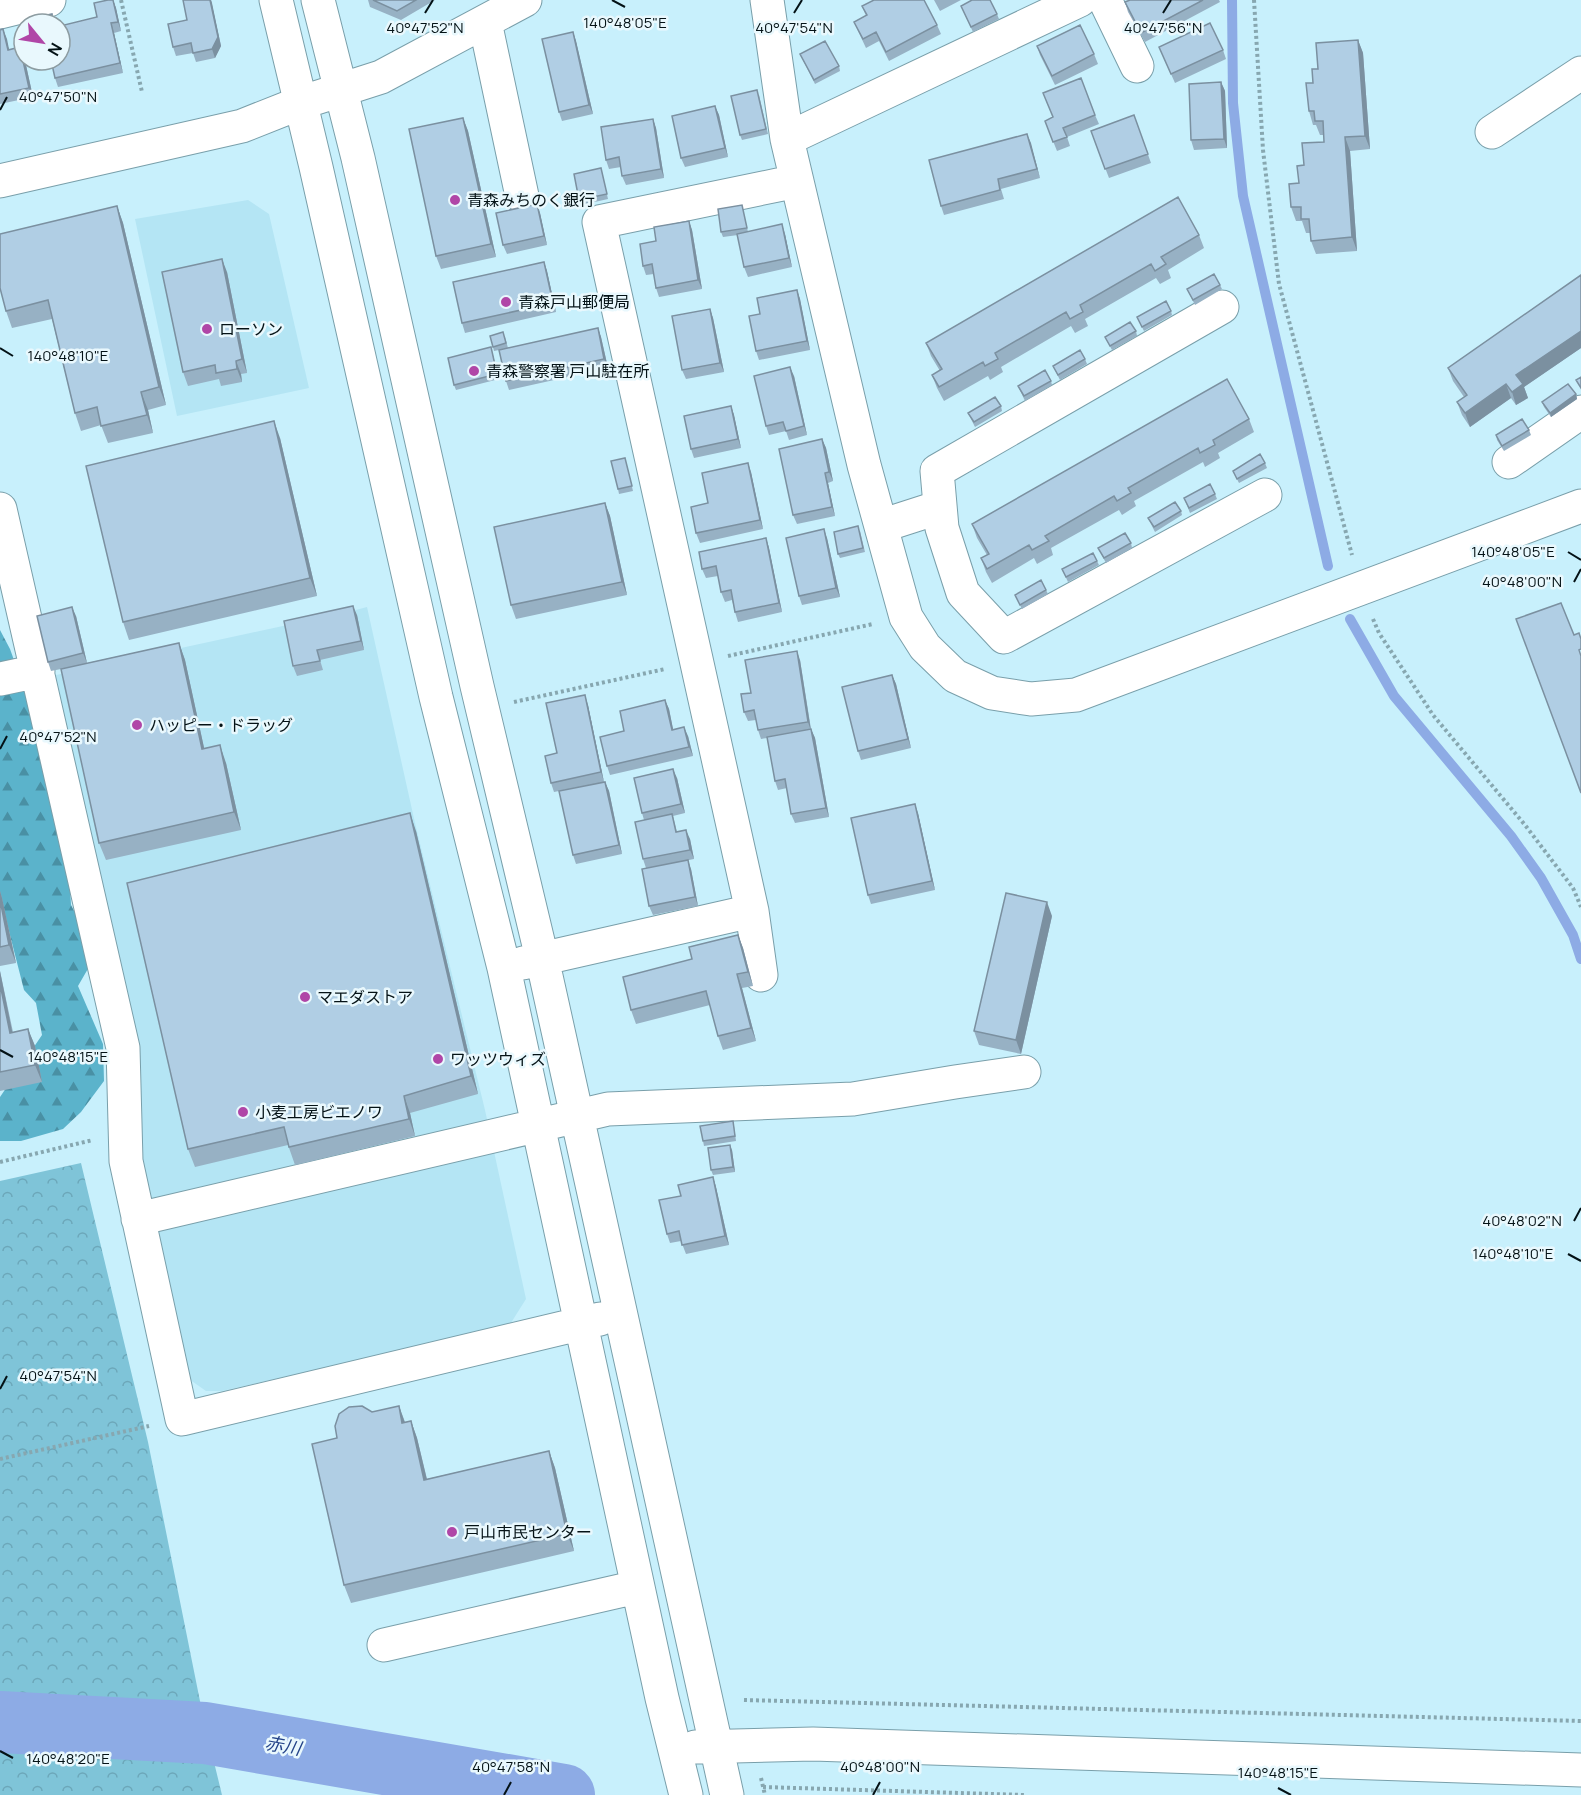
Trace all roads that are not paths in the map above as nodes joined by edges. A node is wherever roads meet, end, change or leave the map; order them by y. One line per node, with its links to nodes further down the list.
1 (49, 0): 8 (street)
2 (276, 0): 13 (street)
3 (318, 0): 12 (street)
4 (525, 0): 9 (street)
5 (767, 0): 15 (street)
6 (1080, 0): 15 (street)
7 (1105, 0): 10 (street)
8 (0, 12)
9 (485, 22): 12 (street); 18 (street)
10 (1137, 66)
11 (1581, 74): 14 (street)
12 (341, 90): 13 (street); 30 (street)
13 (300, 104): 16 (street); 31 (street)
14 (1492, 132)
15 (787, 139): 17 (street)
16 (0, 181)
17 (797, 181): 26 (street); 29 (street)
18 (522, 196)
19 (1222, 307): 24 (street)
20 (1581, 412): 21 (street)
21 (1509, 462)
22 (1266, 495): 24 (street)
23 (1581, 506): 26 (street)
24 (940, 507): 26 (street)
25 (0, 509): 27 (street)
26 (881, 526)
27 (38, 671): 28 (street); 36 (street)
28 (0, 680)
29 (752, 911): 30 (street); 32 (street)
30 (542, 958): 31 (street); 34 (street)
31 (504, 968): 35 (street)
32 (761, 975)
33 (1024, 1072): 34 (street)
34 (578, 1116): 35 (street); 37 (street)
35 (537, 1126): 36 (street); 38 (street)
36 (138, 1219): 38 (street)
37 (622, 1313): 38 (street); 41 (street)
38 (580, 1324): 39 (street)
39 (637, 1587): 40 (street); 42 (street)
40 (384, 1645)
41 (716, 1746): 42 (street); 43 (street); 45 (street)
42 (674, 1748): 44 (street)
43 (1581, 1770)
44 (685, 1788)
45 (727, 1793)

